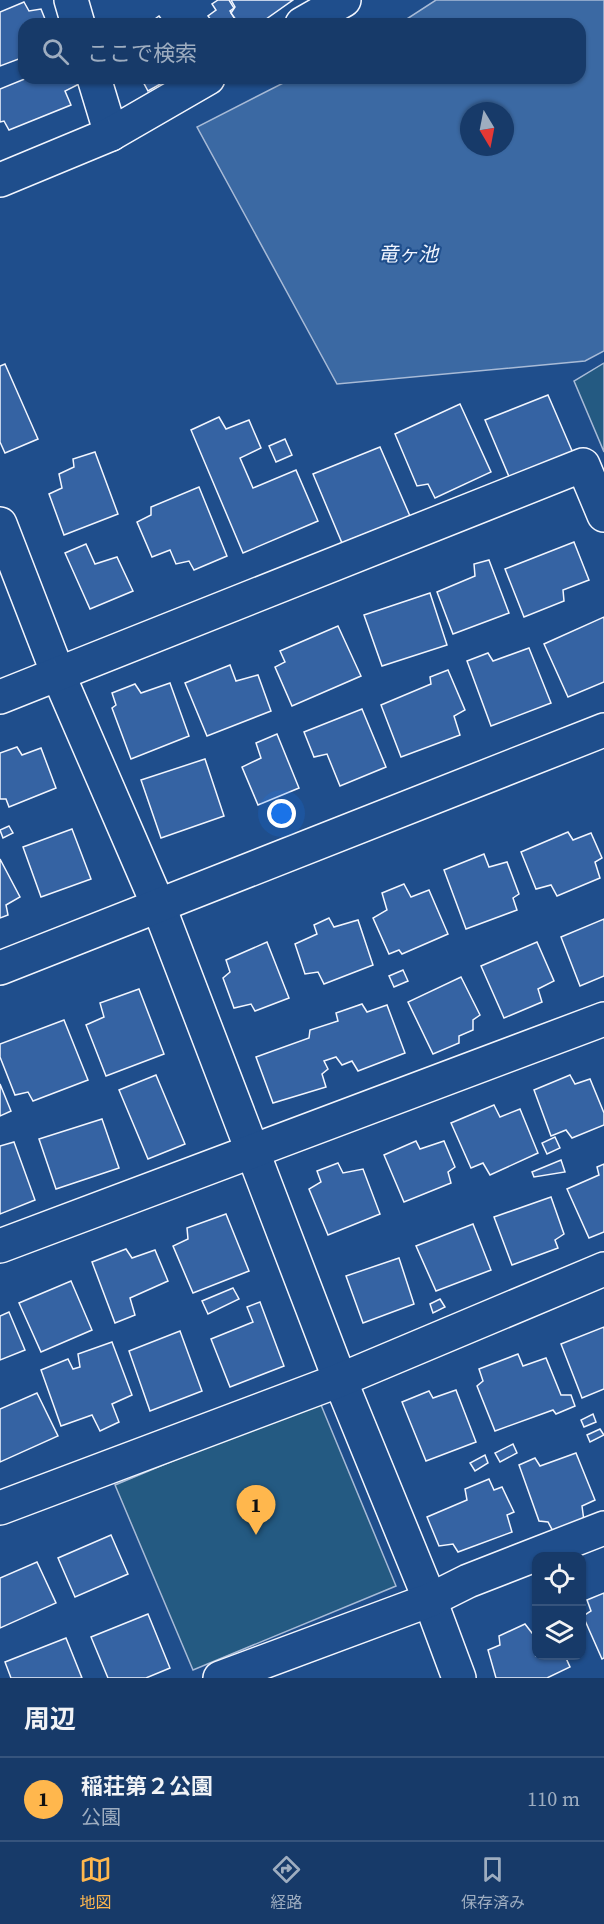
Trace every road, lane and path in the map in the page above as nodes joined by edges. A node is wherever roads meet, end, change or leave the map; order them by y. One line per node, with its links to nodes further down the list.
1 (71, 0): 3 (street)
2 (344, 0): 4 (street)
3 (76, 18)
4 (312, 18)
5 (96, 84): 7 (street)
6 (198, 84): 7 (street)
7 (111, 134): 8 (street)
8 (0, 180)
9 (604, 515): 11 (street)
10 (0, 524): 11 (street)
11 (58, 674): 12 (street); 14 (street)
12 (0, 697)
13 (604, 730): 14 (street)
14 (159, 906): 15 (street); 17 (street)
15 (0, 968)
16 (604, 1019): 17 (street)
17 (254, 1150): 18 (street); 20 (street)
18 (0, 1246)
19 (604, 1269): 20 (street)
20 (340, 1380): 21 (street); 23 (street)
21 (0, 1508)
22 (604, 1528): 23 (street)
23 (430, 1600): 24 (street); 25 (street)
24 (220, 1678)
25 (459, 1678)

